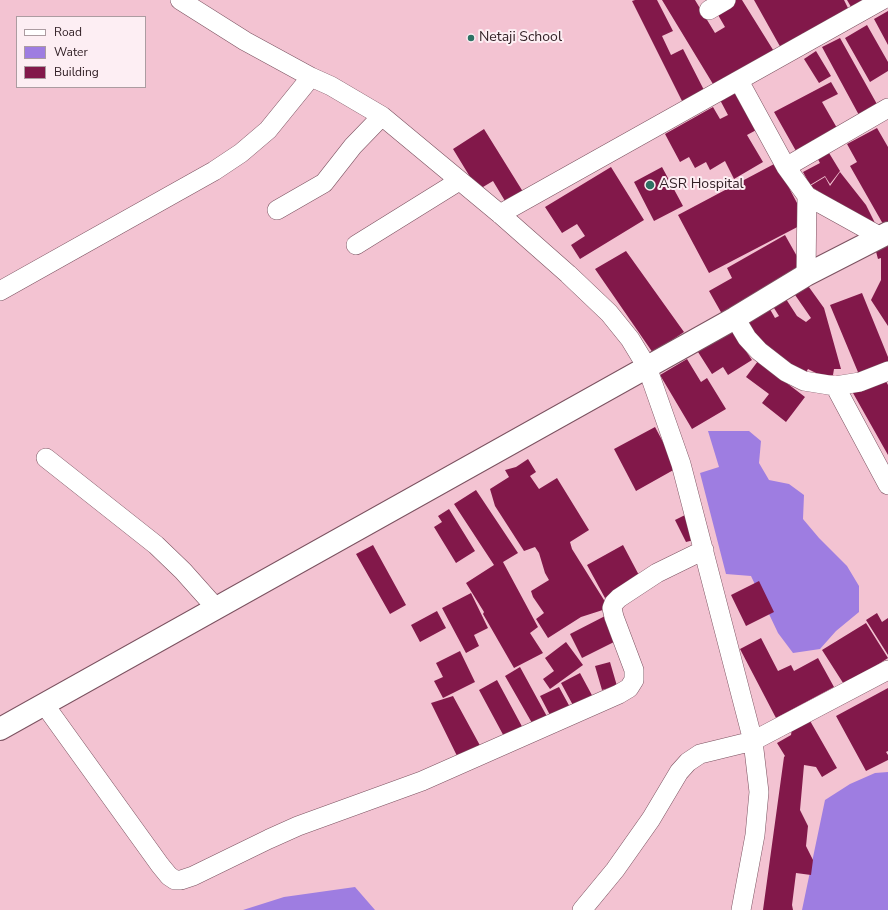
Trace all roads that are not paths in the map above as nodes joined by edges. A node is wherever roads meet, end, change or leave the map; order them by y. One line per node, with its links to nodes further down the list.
1 (180, 0): 5 (street)
2 (726, 0): 4 (street)
3 (882, 0): 6 (street)
4 (709, 10)
5 (311, 77): 8 (street); 17 (street)
6 (739, 81): 9 (street); 13 (street)
7 (888, 108): 9 (street)
8 (382, 116): 10 (street); 12 (street)
9 (786, 167): 11 (street)
10 (459, 181): 13 (street); 15 (street)
11 (807, 196): 14 (street); 16 (street)
12 (277, 210)
13 (500, 214): 19 (street)
14 (884, 235): 16 (street)
15 (356, 245)
16 (806, 275): 18 (street)
17 (0, 291)
18 (735, 318): 19 (street); 21 (street)
19 (647, 367): 24 (street); 25 (street)
20 (888, 371): 21 (street)
21 (835, 386): 23 (street)
22 (46, 458): 25 (street)
23 (888, 485)
24 (704, 550): 27 (street); 29 (street)
25 (216, 608): 27 (street)
26 (888, 670): 29 (street)
27 (44, 704): 28 (street)
28 (0, 729)
29 (753, 741): 30 (street); 31 (street)
30 (582, 910)
31 (742, 910)

